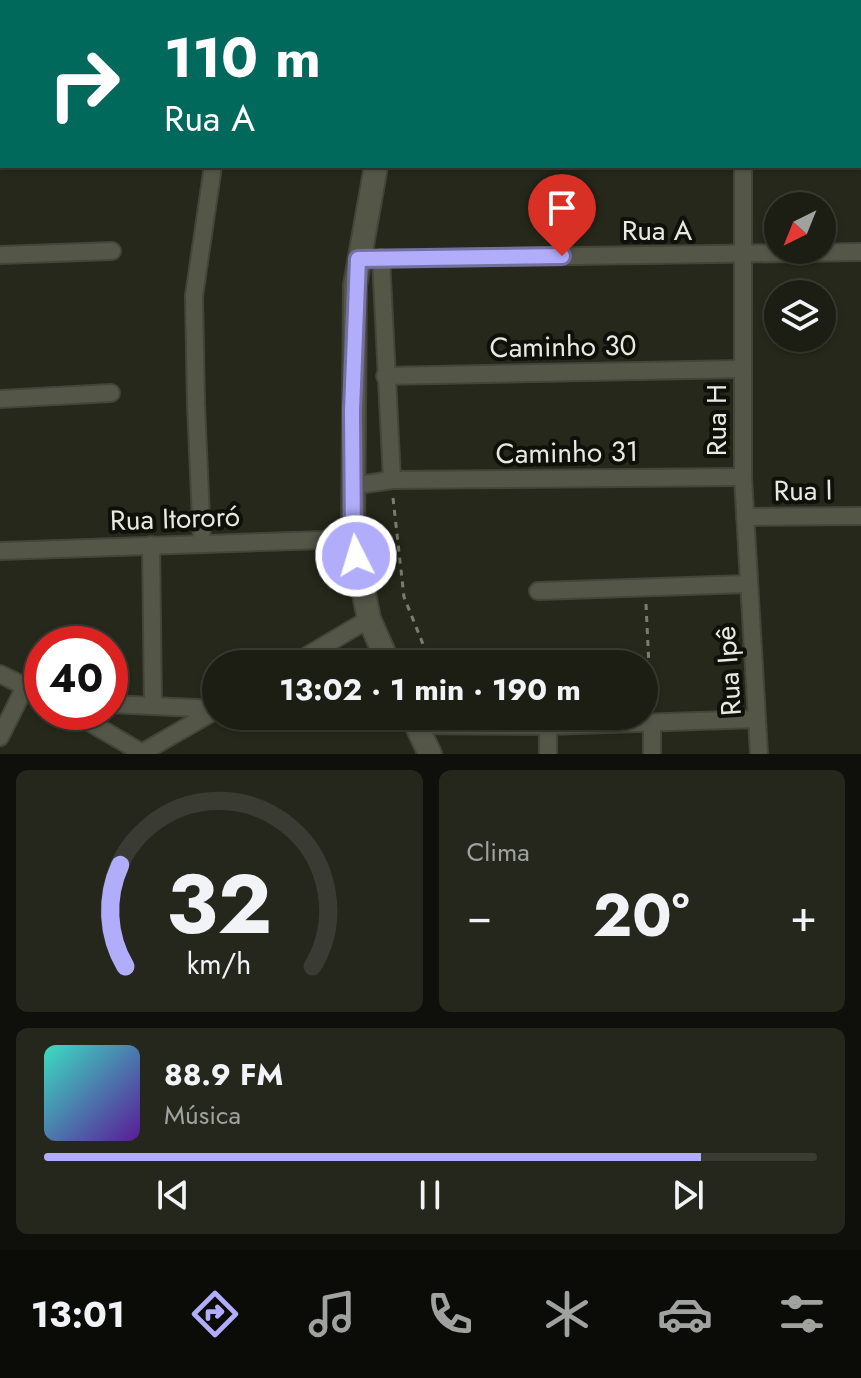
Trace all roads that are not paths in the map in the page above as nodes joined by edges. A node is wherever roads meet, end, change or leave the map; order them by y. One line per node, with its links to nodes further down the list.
1 (213, 168): 20 (street)
2 (376, 168): 9 (street)
3 (743, 168): 7 (street, Rua H)
4 (112, 251): 6 (street)
5 (861, 252): 7 (street, Rua A)
6 (0, 255)
7 (744, 255): 8 (street, Rua A); 10 (street, Rua H)
8 (381, 258): 9 (street, Rua A); 11 (street)
9 (358, 259): 16 (street)
10 (742, 369): 11 (street, Caminho 30); 14 (street, Rua H)
11 (385, 376): 15 (street)
12 (111, 393): 13 (street)
13 (0, 399)
14 (743, 477): 15 (street, Caminho 31); 18 (street, Rua H)
15 (392, 480): 16 (street, Caminho 31)
16 (352, 486): 19 (street)
17 (861, 516): 18 (street, Rua I)
18 (745, 517): 23 (street, Rua H)
19 (353, 539): 20 (street, Rua Itororó); 25 (street)
20 (202, 542): 21 (street, Rua Itororó)
21 (151, 545): 22 (street, Rua Itororó); 32 (street)
22 (0, 551)
23 (747, 584): 24 (street); 35 (street, Rua Ipê)
24 (538, 591)
25 (369, 619): 26 (street); 27 (street)
26 (317, 650)
27 (383, 650)
28 (0, 674): 29 (street)
29 (24, 686)
30 (24, 689): 41 (street)
31 (128, 704): 32 (street)
32 (153, 705): 33 (street)
33 (202, 708)
34 (202, 717): 42 (street)
35 (757, 719): 36 (street); 46 (street, Rua Ipê)
36 (658, 724)
37 (102, 730): 42 (street)
38 (419, 730): 43 (street)
39 (548, 730): 44 (street)
40 (652, 730): 45 (street)
41 (0, 737)
42 (141, 754)
43 (430, 754)
44 (548, 754)
45 (652, 754)
46 (759, 754)

